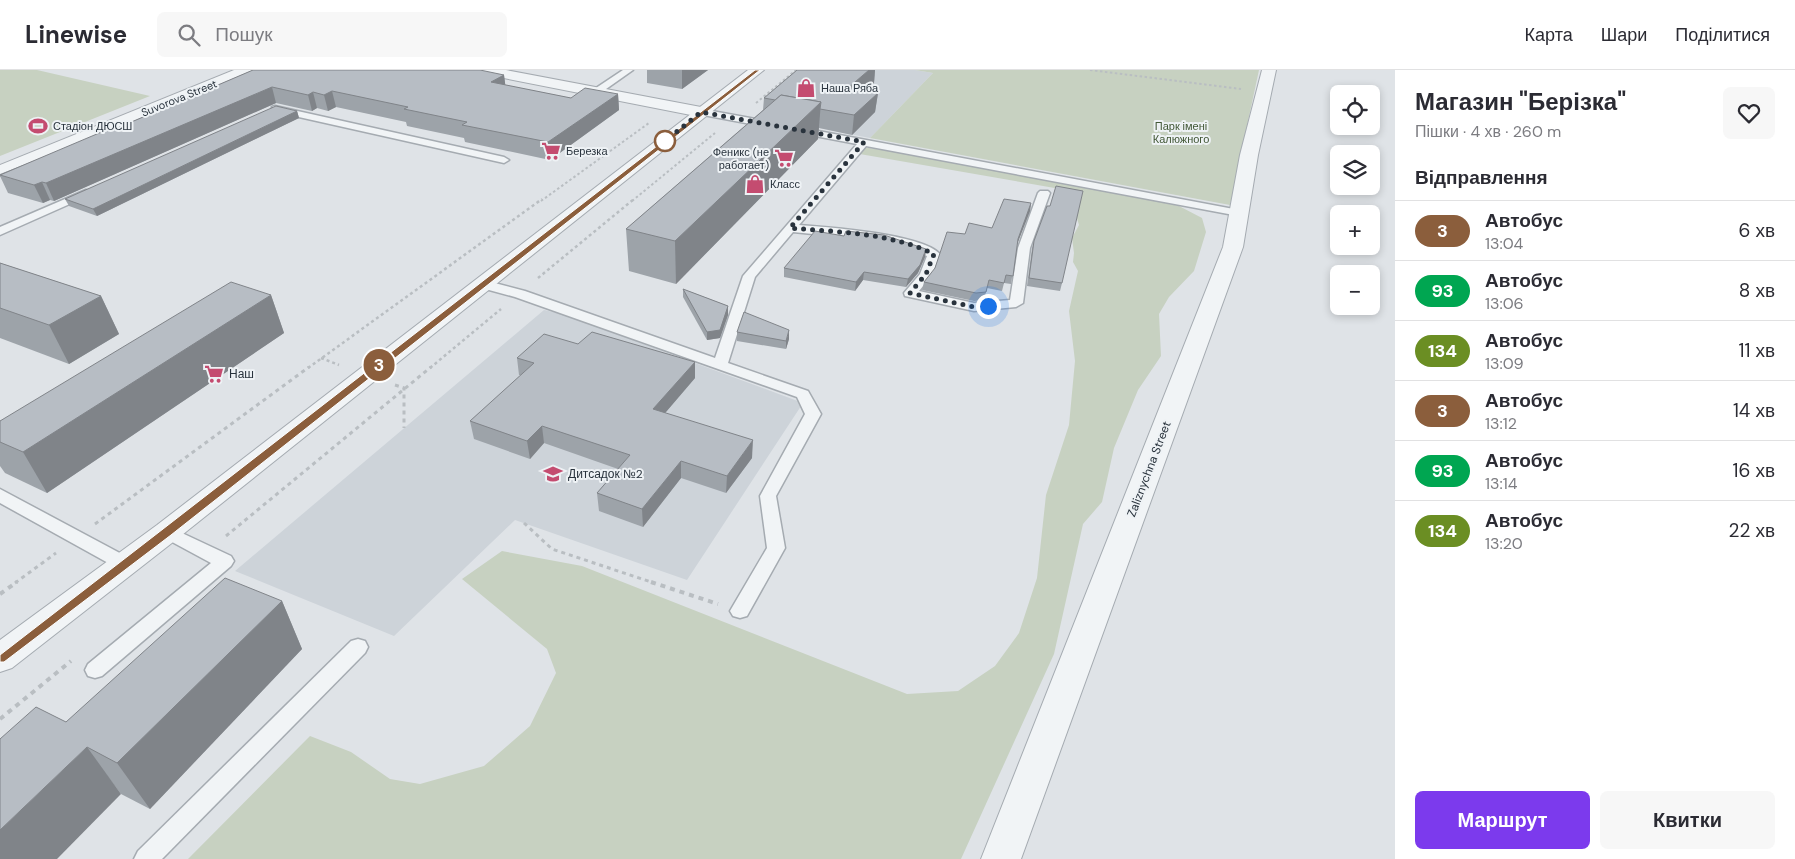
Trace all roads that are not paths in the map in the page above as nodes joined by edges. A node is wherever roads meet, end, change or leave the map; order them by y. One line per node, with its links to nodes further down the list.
1 (247, 70): 11 (street, Suvorova Street)
2 (483, 70): 6 (street)
3 (629, 70): 6 (lane)
4 (757, 70): 8 (street)
5 (1266, 81): 14 (street, Zaliznychna Street)
6 (596, 92): 8 (street)
7 (268, 112): 10 (lane)
8 (701, 112): 9 (lane); 17 (street)
9 (864, 142): 14 (lane); 15 (lane)
10 (504, 160)
11 (0, 171)
12 (98, 187): 16 (lane)
13 (1044, 193): 15 (lane)
14 (1239, 212): 27 (street, Zaliznychna Street)
15 (790, 228): 18 (lane)
16 (0, 231)
17 (483, 284): 18 (lane); 20 (street)
18 (720, 365): 22 (lane)
19 (0, 495): 21 (lane)
20 (167, 532): 21 (street); 25 (lane)
21 (125, 564): 24 (street)
22 (740, 611)
23 (358, 647): 26 (lane)
24 (0, 658)
25 (95, 670)
26 (146, 859)
27 (1001, 859)

